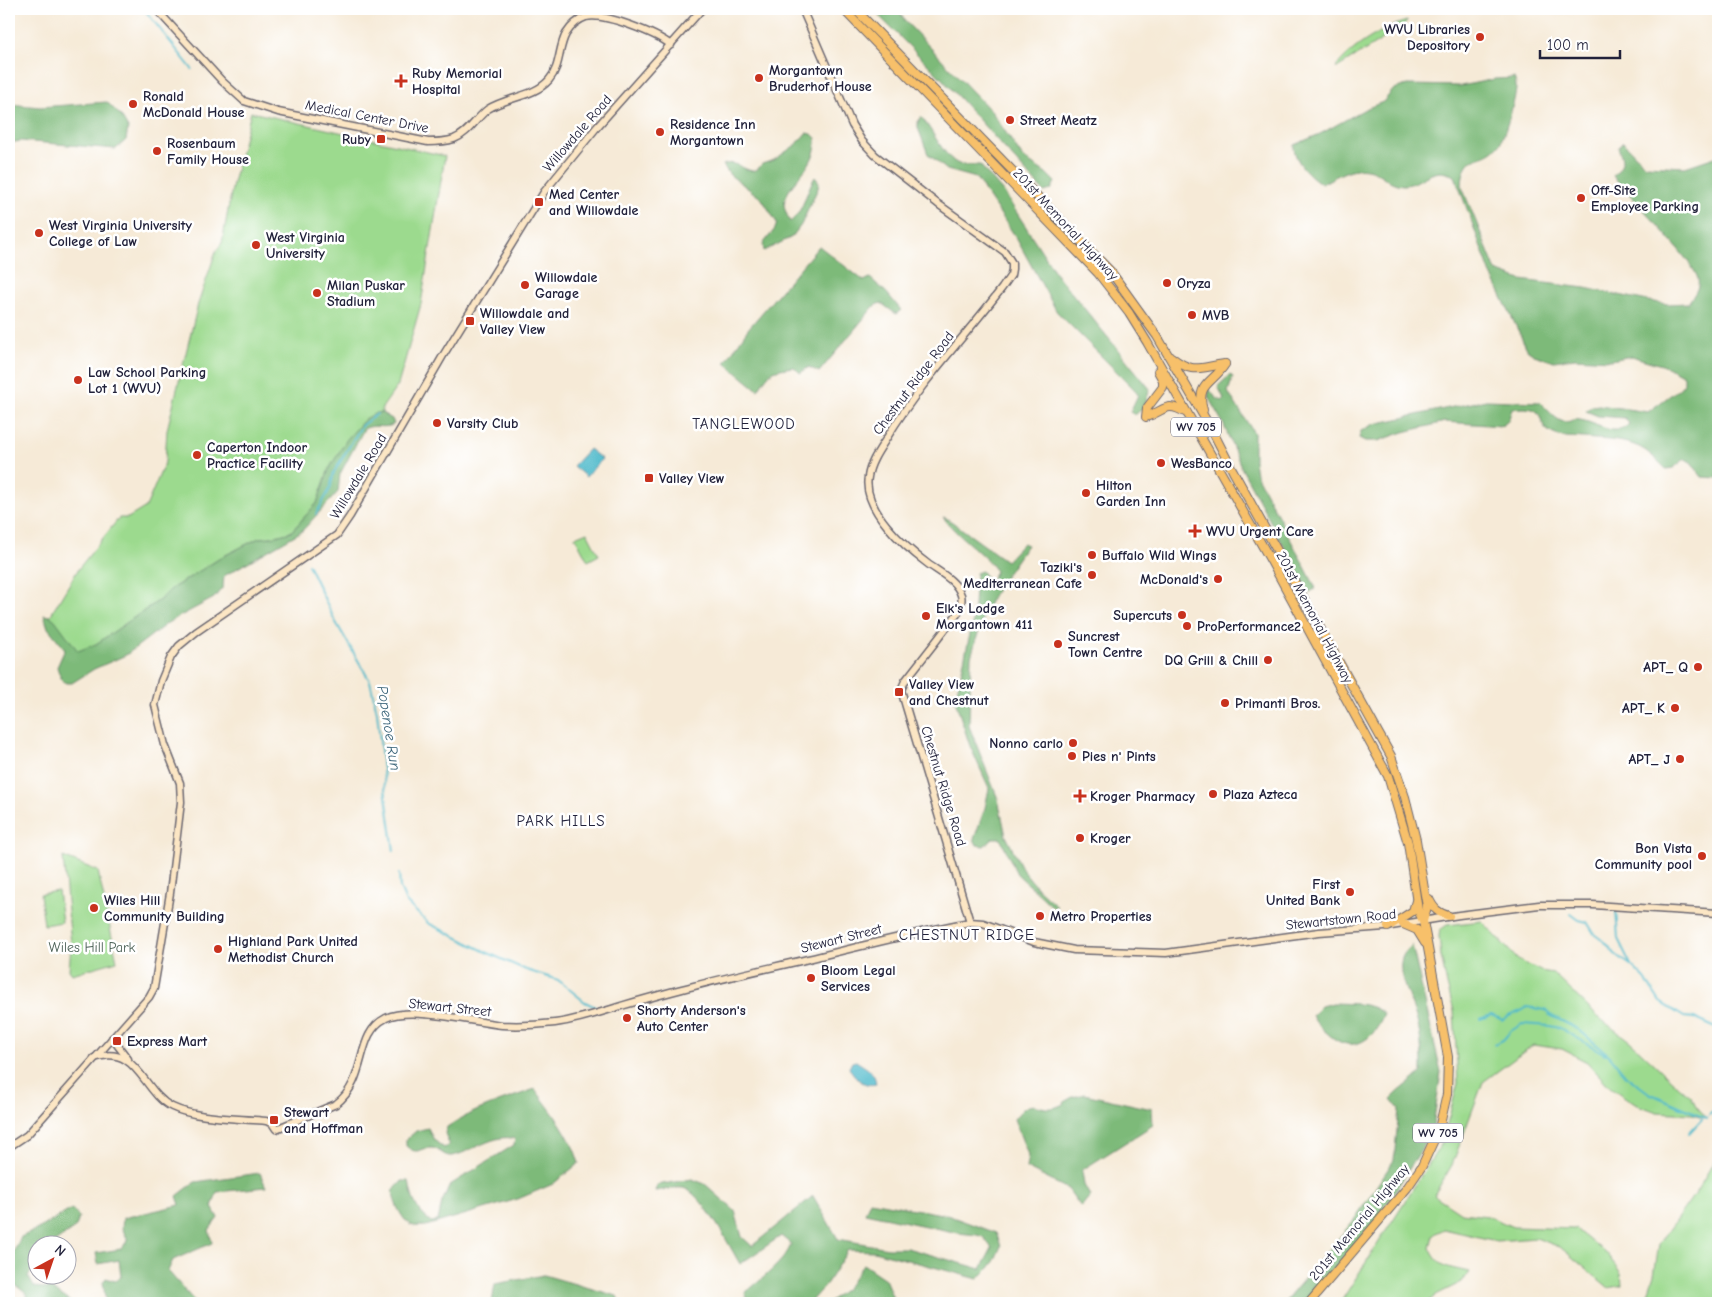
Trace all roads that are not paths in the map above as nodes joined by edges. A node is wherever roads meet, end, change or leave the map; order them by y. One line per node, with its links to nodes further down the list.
1 (156, 9): 6 (street, Medical Center Drive)
2 (702, 9): 6 (street, Willowdale Road)
3 (802, 9): 16 (street, Chestnut Ridge Road)
4 (843, 9): 7 (main road, 201st Memorial Highway / WV 705)
5 (856, 9): 8 (main road, 201st Memorial Highway / WV 705)
6 (671, 45): 20 (street, Willowdale Road)
7 (1137, 326): 9 (main road, 201st Memorial Highway / WV 705); 9 (main road)
8 (1168, 355): 10 (main road, 201st Memorial Highway / WV 705); 10 (main road)
9 (1188, 414): 12 (main road, 201st Memorial Highway / WV 705)
10 (1213, 432): 11 (main road, 201st Memorial Highway / WV 705)
11 (1425, 890): 14 (main road); 15 (main road, 201st Memorial Highway / WV 705)
12 (1416, 892): 15 (main road, 201st Memorial Highway / WV 705); 18 (main road)
13 (1718, 913): 14 (street, Stewartstown Road)
14 (1449, 916): 15 (street, Stewartstown Road)
15 (1423, 921): 17 (street, Stewartstown Road); 19 (main road, 201st Memorial Highway / WV 705)
16 (970, 922): 18 (street, Stewartstown Road); 22 (street, Stewart Street)
17 (1403, 924): 18 (street, Stewartstown Road); 19 (main road)
18 (1388, 927)
19 (1429, 952): 24 (main road, 201st Memorial Highway / WV 705)
20 (112, 1038): 21 (street, Willowdale Road); 22 (street)
21 (94, 1058): 22 (street, Stewart Street); 23 (street)
22 (132, 1064)
23 (9, 1147)
24 (1309, 1303)

